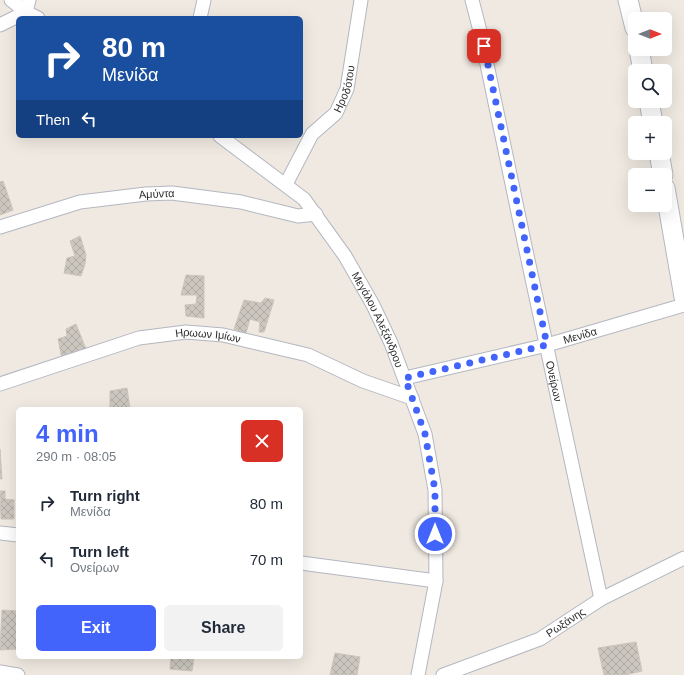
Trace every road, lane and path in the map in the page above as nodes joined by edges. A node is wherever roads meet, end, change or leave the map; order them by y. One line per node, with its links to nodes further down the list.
1 (12, 0): 6 (street)
2 (204, 0): 9 (street)
3 (361, 0): 12 (street, Ηροδότου)
4 (472, 0): 18 (street, Ονείρων)
5 (628, 0): 7 (street)
6 (27, 6): 8 (street); 10 (street)
7 (631, 12)
8 (36, 16)
9 (200, 16)
10 (0, 25)
11 (223, 138): 12 (street, Μεγάλου Αλεξάνδρου)
12 (286, 184): 14 (street, Μεγάλου Αλεξάνδρου)
13 (669, 212): 16 (street)
14 (316, 214): 15 (street, Αμύντα); 19 (street, Μεγάλου Αλεξάνδρου)
15 (0, 227)
16 (684, 297)
17 (684, 305): 18 (street, Μενίδα)
18 (547, 345): 19 (street, Μενίδα); 27 (street, Ονείρων)
19 (405, 378): 21 (street, Μεγάλου Αλεξάνδρου)
20 (0, 384): 21 (street, Ηρωων Ιμίων)
21 (412, 398): 26 (street, Μεγάλου Αλεξάνδρου)
22 (0, 533): 23 (street)
23 (16, 535)
24 (684, 558): 27 (street, Ρωξάνης)
25 (303, 563): 26 (street)
26 (436, 581): 30 (street, Μεγάλου Αλεξάνδρου)
27 (601, 599): 31 (street, Ρωξάνης)
28 (0, 672): 29 (street)
29 (18, 675)
30 (418, 675)
31 (443, 675)

